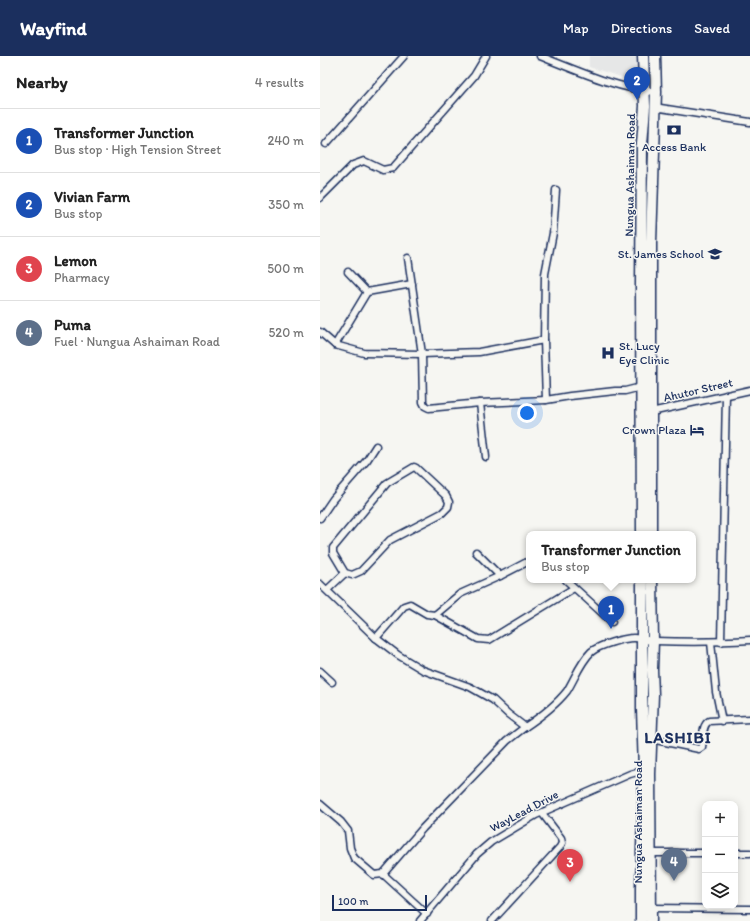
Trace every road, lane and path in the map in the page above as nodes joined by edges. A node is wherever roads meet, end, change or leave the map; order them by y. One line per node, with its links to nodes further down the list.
1 (404, 56): 11 (street)
2 (486, 56): 13 (street)
3 (540, 56): 6 (street)
4 (643, 56): 6 (main road, Nungua Ashaiman Road)
5 (655, 56): 7 (main road, Nungua Ashaiman Road)
6 (645, 91): 7 (street); 8 (main road, Nungua Ashaiman Road)
7 (656, 92): 9 (main road, Nungua Ashaiman Road)
8 (645, 106): 9 (street); 22 (main road, Nungua Ashaiman Road)
9 (656, 107): 10 (street); 27 (main road, Nungua Ashaiman Road)
10 (750, 122)
11 (326, 144)
12 (556, 190): 19 (street)
13 (320, 198)
14 (408, 258): 16 (street)
15 (348, 272): 17 (street)
16 (412, 284): 17 (street); 21 (street)
17 (367, 292): 20 (street)
18 (320, 332): 20 (street)
19 (544, 340): 21 (street); 25 (street)
20 (335, 344): 21 (street)
21 (422, 354): 26 (street)
22 (641, 387): 25 (street); 31 (main road, Nungua Ashaiman Road)
23 (750, 390): 24 (street, Ahutor Street)
24 (726, 395): 27 (street, Ahutor Street); 50 (street)
25 (546, 400): 26 (street)
26 (480, 403): 29 (street)
27 (651, 412): 32 (main road, Nungua Ashaiman Road)
28 (376, 446): 30 (street)
29 (486, 457)
30 (320, 518)
31 (642, 531)
32 (651, 531)
33 (476, 552): 36 (street)
34 (526, 563): 36 (street)
35 (345, 573): 35 (street); 42 (street)
36 (500, 576): 43 (street)
37 (569, 583): 41 (street)
38 (642, 583): 46 (main road, Nungua Ashaiman Road)
39 (652, 583): 48 (main road, Nungua Ashaiman Road)
40 (320, 584): 42 (street)
41 (574, 588): 43 (street); 44 (street)
42 (327, 590): 45 (street)
43 (435, 614): 45 (street)
44 (612, 622)
45 (376, 638): 55 (street)
46 (642, 639): 48 (street); 55 (street); 57 (main road, Nungua Ashaiman Road)
47 (750, 640): 50 (street)
48 (653, 641): 49 (street); 56 (main road, Nungua Ashaiman Road)
49 (711, 642): 50 (street); 54 (street)
50 (721, 642)
51 (320, 671): 52 (street)
52 (332, 682)
53 (750, 719): 54 (street)
54 (722, 721): 56 (street)
55 (525, 726): 64 (street)
56 (651, 739): 61 (main road, Nungua Ashaiman Road)
57 (644, 770): 59 (street, WayLead Drive); 61 (main road, Nungua Ashaiman Road)
58 (320, 804): 64 (street)
59 (542, 813): 67 (street, WayLead Drive); 69 (street)
60 (702, 852): 61 (street)
61 (646, 853): 65 (main road, Nungua Ashaiman Road); 70 (main road, Nungua Ashaiman Road)
62 (738, 853): 63 (street)
63 (750, 853)
64 (384, 874): 67 (street)
65 (651, 908): 66 (street); 71 (main road, Nungua Ashaiman Road)
66 (750, 909)
67 (427, 914): 68 (street, WayLead Drive)
68 (420, 921)
69 (492, 921)
70 (641, 921)
71 (651, 921)

